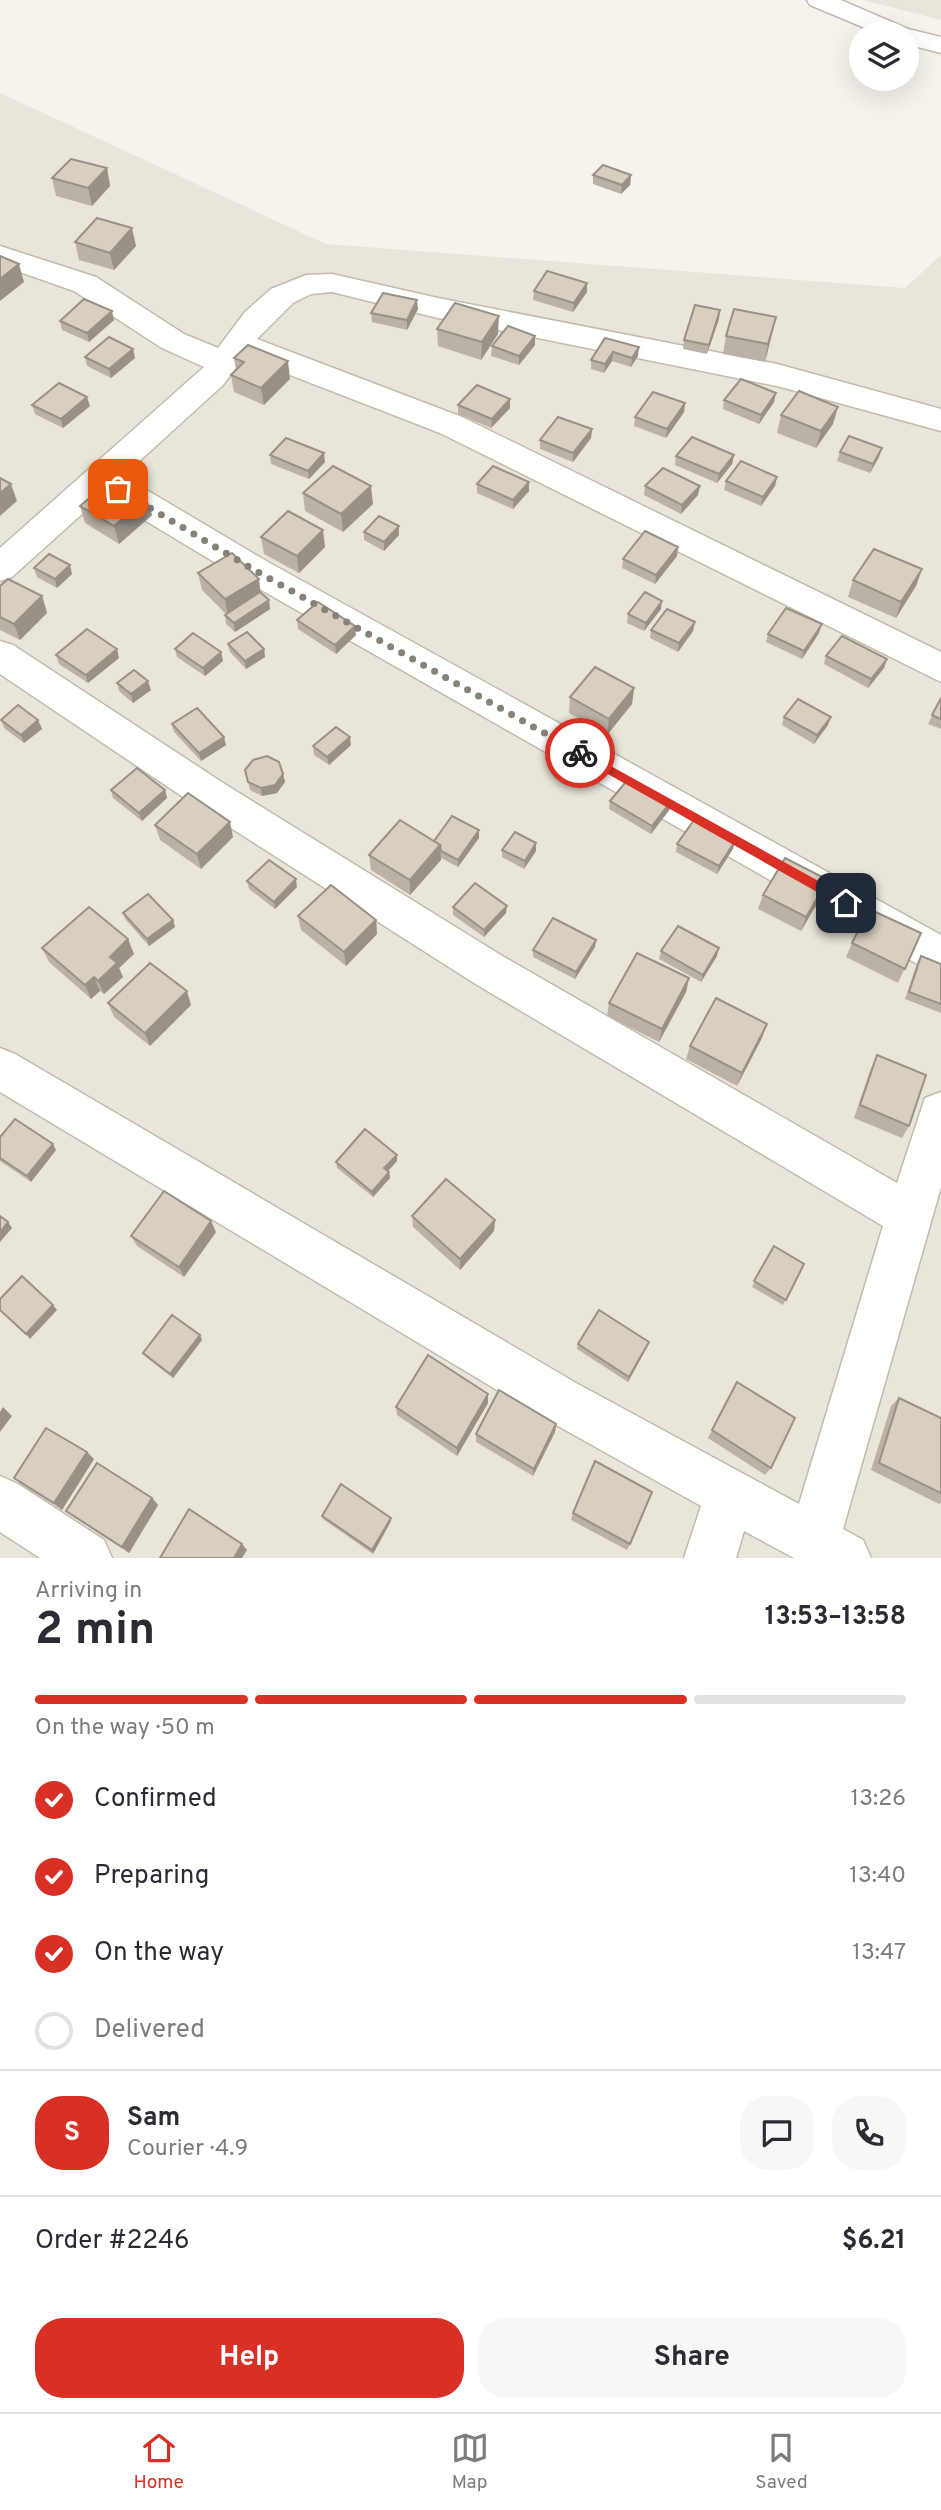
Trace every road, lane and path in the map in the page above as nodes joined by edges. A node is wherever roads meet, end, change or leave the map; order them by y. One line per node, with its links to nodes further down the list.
1 (819, 0): 2 (street)
2 (869, 21)
3 (919, 39): 4 (street)
4 (941, 45)
5 (0, 256): 6 (street)
6 (231, 353): 7 (street); 8 (street); 11 (street)
7 (941, 421)
8 (98, 477): 9 (street); 12 (street)
9 (0, 568)
10 (0, 655): 15 (street)
11 (941, 668)
12 (941, 956)
13 (0, 1068): 16 (street)
14 (941, 1113): 15 (street)
15 (909, 1216): 18 (street)
16 (730, 1495): 18 (street); 20 (street)
17 (0, 1502): 19 (street)
18 (830, 1550)
19 (86, 1558)
20 (710, 1558)

